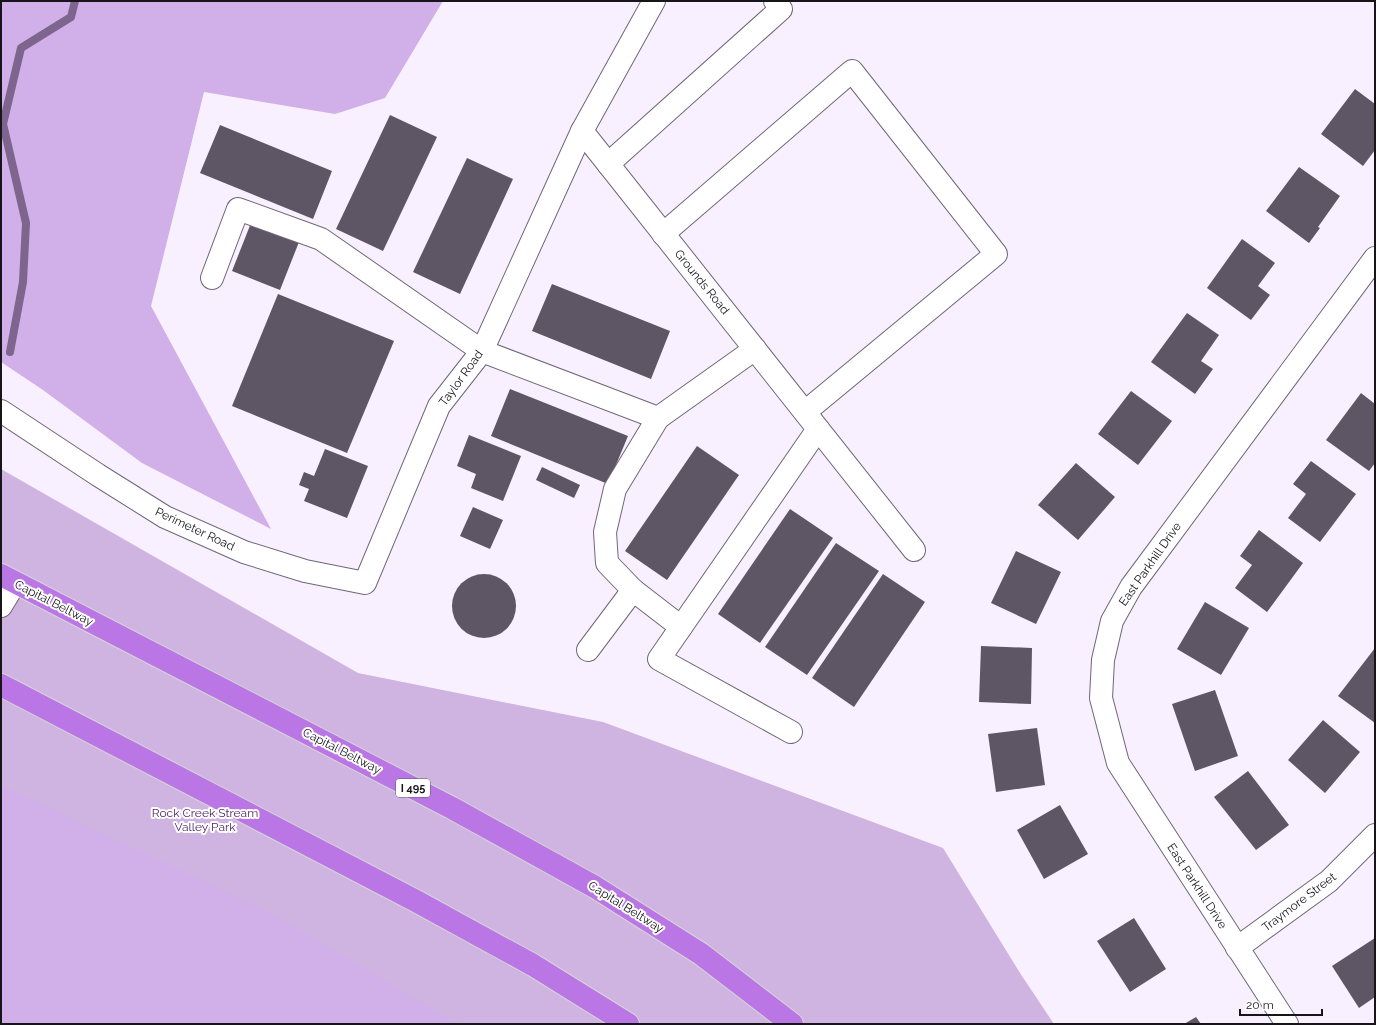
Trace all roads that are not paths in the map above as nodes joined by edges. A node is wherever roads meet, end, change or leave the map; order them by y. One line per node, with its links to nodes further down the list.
1 (654, 1): 3 (street)
2 (775, 1): 4 (street)
3 (582, 131): 4 (street, Grounds Road); 9 (street, Taylor Road)
4 (608, 164): 5 (street, Grounds Road)
5 (663, 234): 8 (street, Grounds Road); 11 (street)
6 (1375, 258): 24 (street, East Parkhill Drive)
7 (212, 278): 9 (street)
8 (755, 349): 11 (street, Grounds Road); 12 (street)
9 (482, 351): 12 (street); 16 (street, Taylor Road)
10 (1, 412): 16 (street, Perimeter Road)
11 (805, 412): 13 (street, Grounds Road)
12 (658, 418): 17 (street)
13 (818, 429): 14 (street, Grounds Road); 19 (street)
14 (914, 550)
15 (8, 579): 18 (street); 26 (highway, Capital Beltway / I 495)
16 (365, 583)
17 (633, 590): 19 (street); 20 (street)
18 (1, 606)
19 (681, 626): 22 (street)
20 (588, 650)
21 (1, 685): 25 (highway)
22 (791, 732)
23 (1375, 835): 24 (street, Traymore Street)
24 (1237, 948): 27 (street, East Parkhill Drive)
25 (628, 1024)
26 (792, 1024)
27 (1287, 1024)

